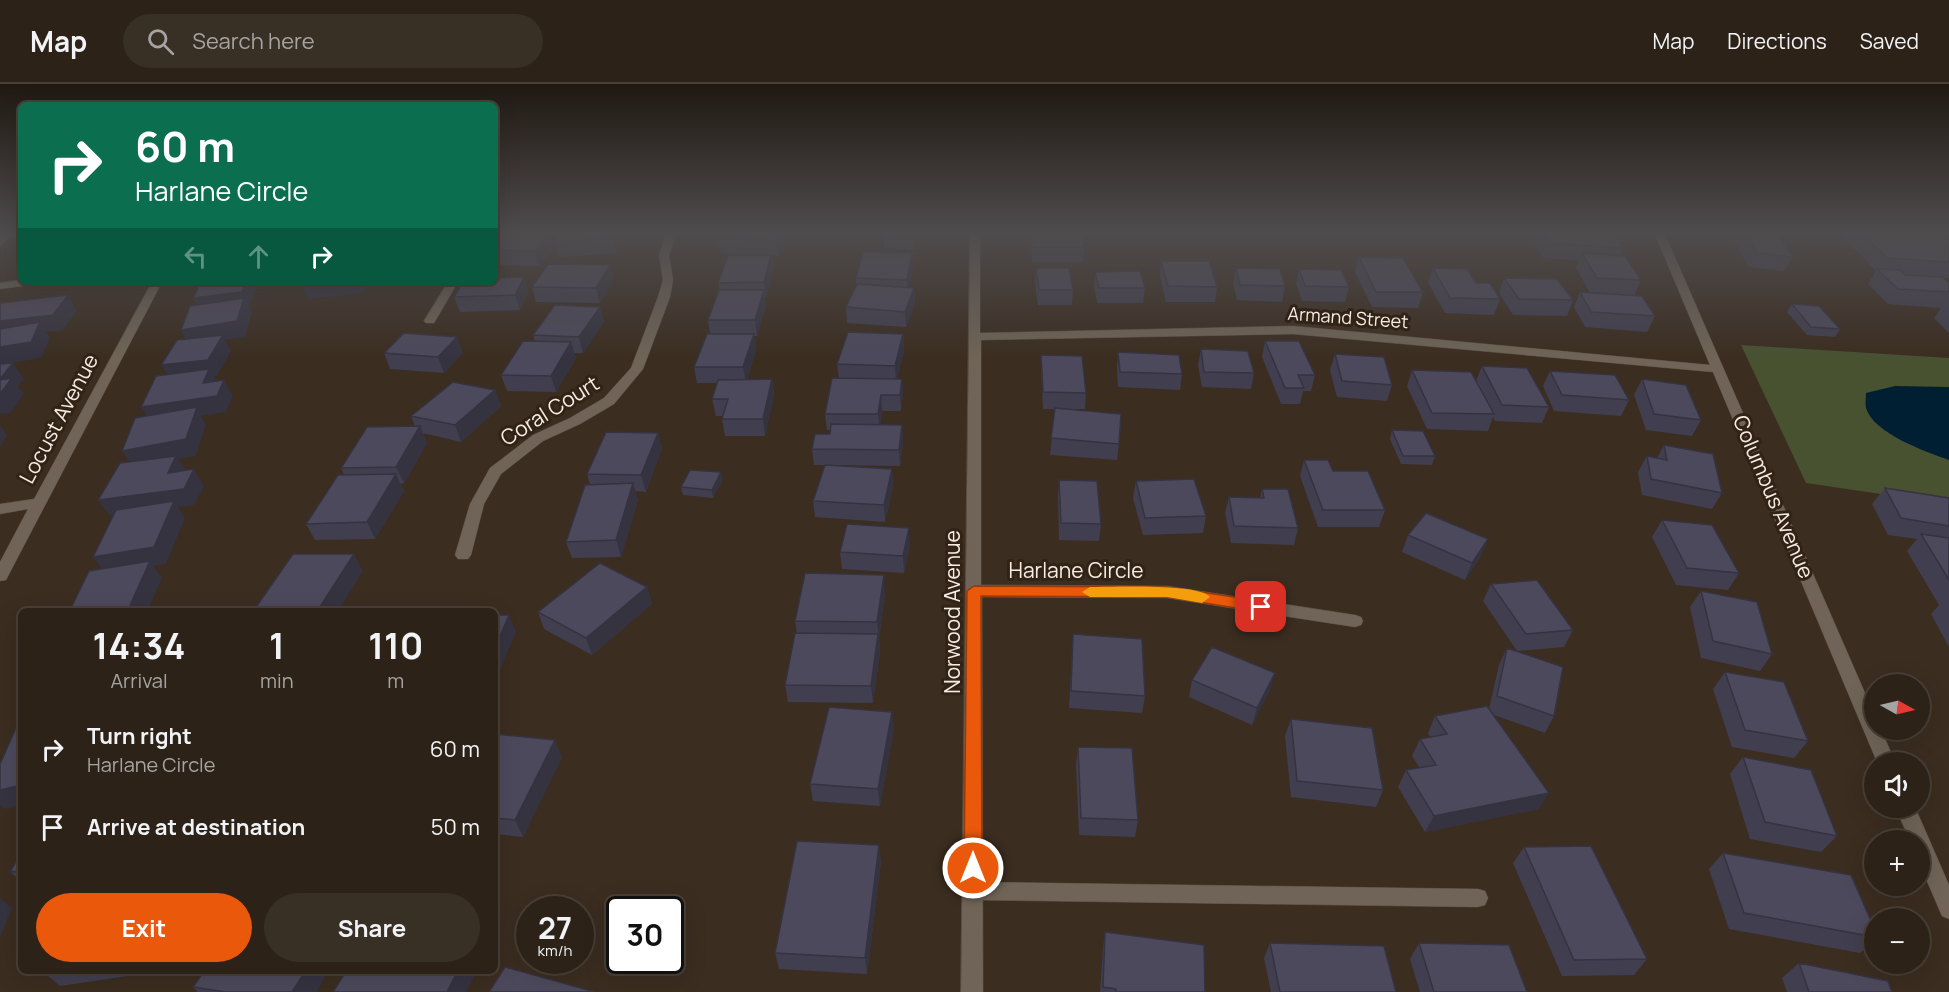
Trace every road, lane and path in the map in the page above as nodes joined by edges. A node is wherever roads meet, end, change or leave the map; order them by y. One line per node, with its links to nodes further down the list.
1 (667, 274): 13 (street, Coral Court)
2 (975, 274): 9 (street, Norwood Avenue)
3 (1677, 274): 10 (street, Columbus Avenue)
4 (18, 284): 7 (street)
5 (155, 285): 11 (street, Locust Avenue)
6 (451, 285): 8 (street)
7 (0, 286)
8 (430, 321)
9 (975, 337): 10 (street, Armand Street); 15 (street, Norwood Avenue)
10 (1718, 369): 17 (street, Columbus Avenue)
11 (38, 503): 12 (street); 14 (street, Locust Avenue)
12 (0, 509)
13 (463, 555)
14 (0, 576)
15 (974, 591): 16 (street, Harlane Circle); 19 (street, Norwood Avenue)
16 (1355, 621)
17 (1882, 752)
18 (1930, 864): 21 (street)
19 (973, 891): 20 (street); 22 (street, Norwood Avenue)
20 (1478, 898)
21 (1949, 909)
22 (972, 992)

